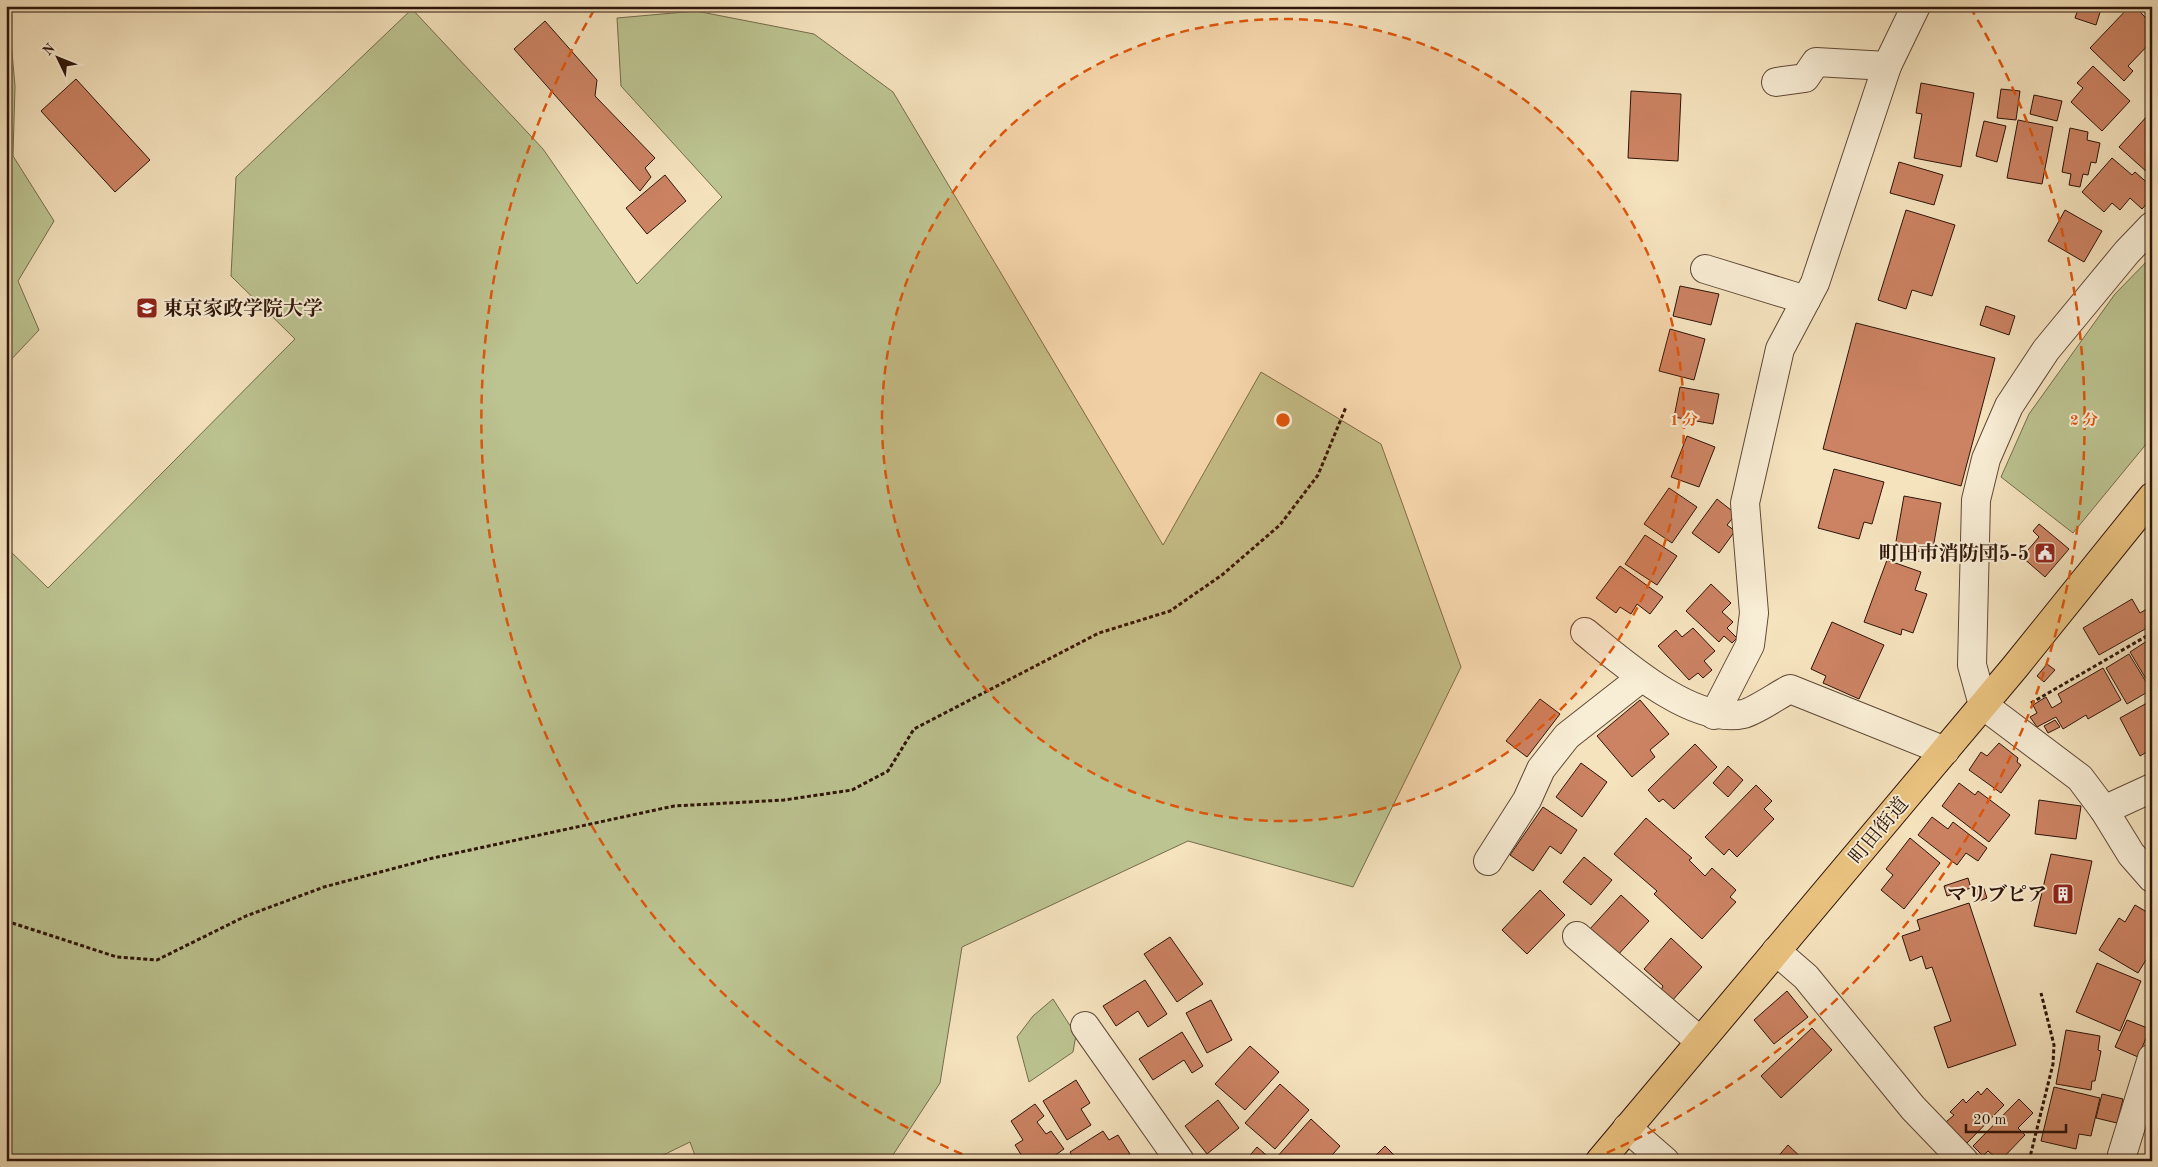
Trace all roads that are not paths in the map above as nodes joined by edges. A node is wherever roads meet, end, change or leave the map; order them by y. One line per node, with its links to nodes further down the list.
1 (1916, 6): 2 (street)
2 (1887, 66): 3 (street); 6 (street)
3 (1776, 82)
4 (2152, 226): 10 (street)
5 (1704, 269): 6 (street)
6 (1806, 300): 11 (street)
7 (2152, 497): 10 (main road, 町田街道)
8 (1585, 632): 9 (street)
9 (1642, 678): 11 (street); 15 (street)
10 (1983, 705): 12 (main road, 町田街道); 14 (street)
11 (1714, 714): 12 (street)
12 (1945, 751): 18 (main road, 町田街道)
13 (2152, 788): 14 (street)
14 (2104, 810): 16 (street)
15 (1488, 861)
16 (2152, 878)
17 (1577, 936): 20 (street)
18 (1776, 951): 20 (main road, 町田街道); 27 (street)
19 (1085, 1026): 24 (street)
20 (1700, 1041): 22 (main road, 町田街道)
21 (2152, 1058): 23 (street)
22 (1627, 1128): 25 (main road, 町田街道); 26 (street)
23 (2122, 1156)
24 (1180, 1161)
25 (1600, 1161)
26 (1665, 1161)
27 (1964, 1161)

